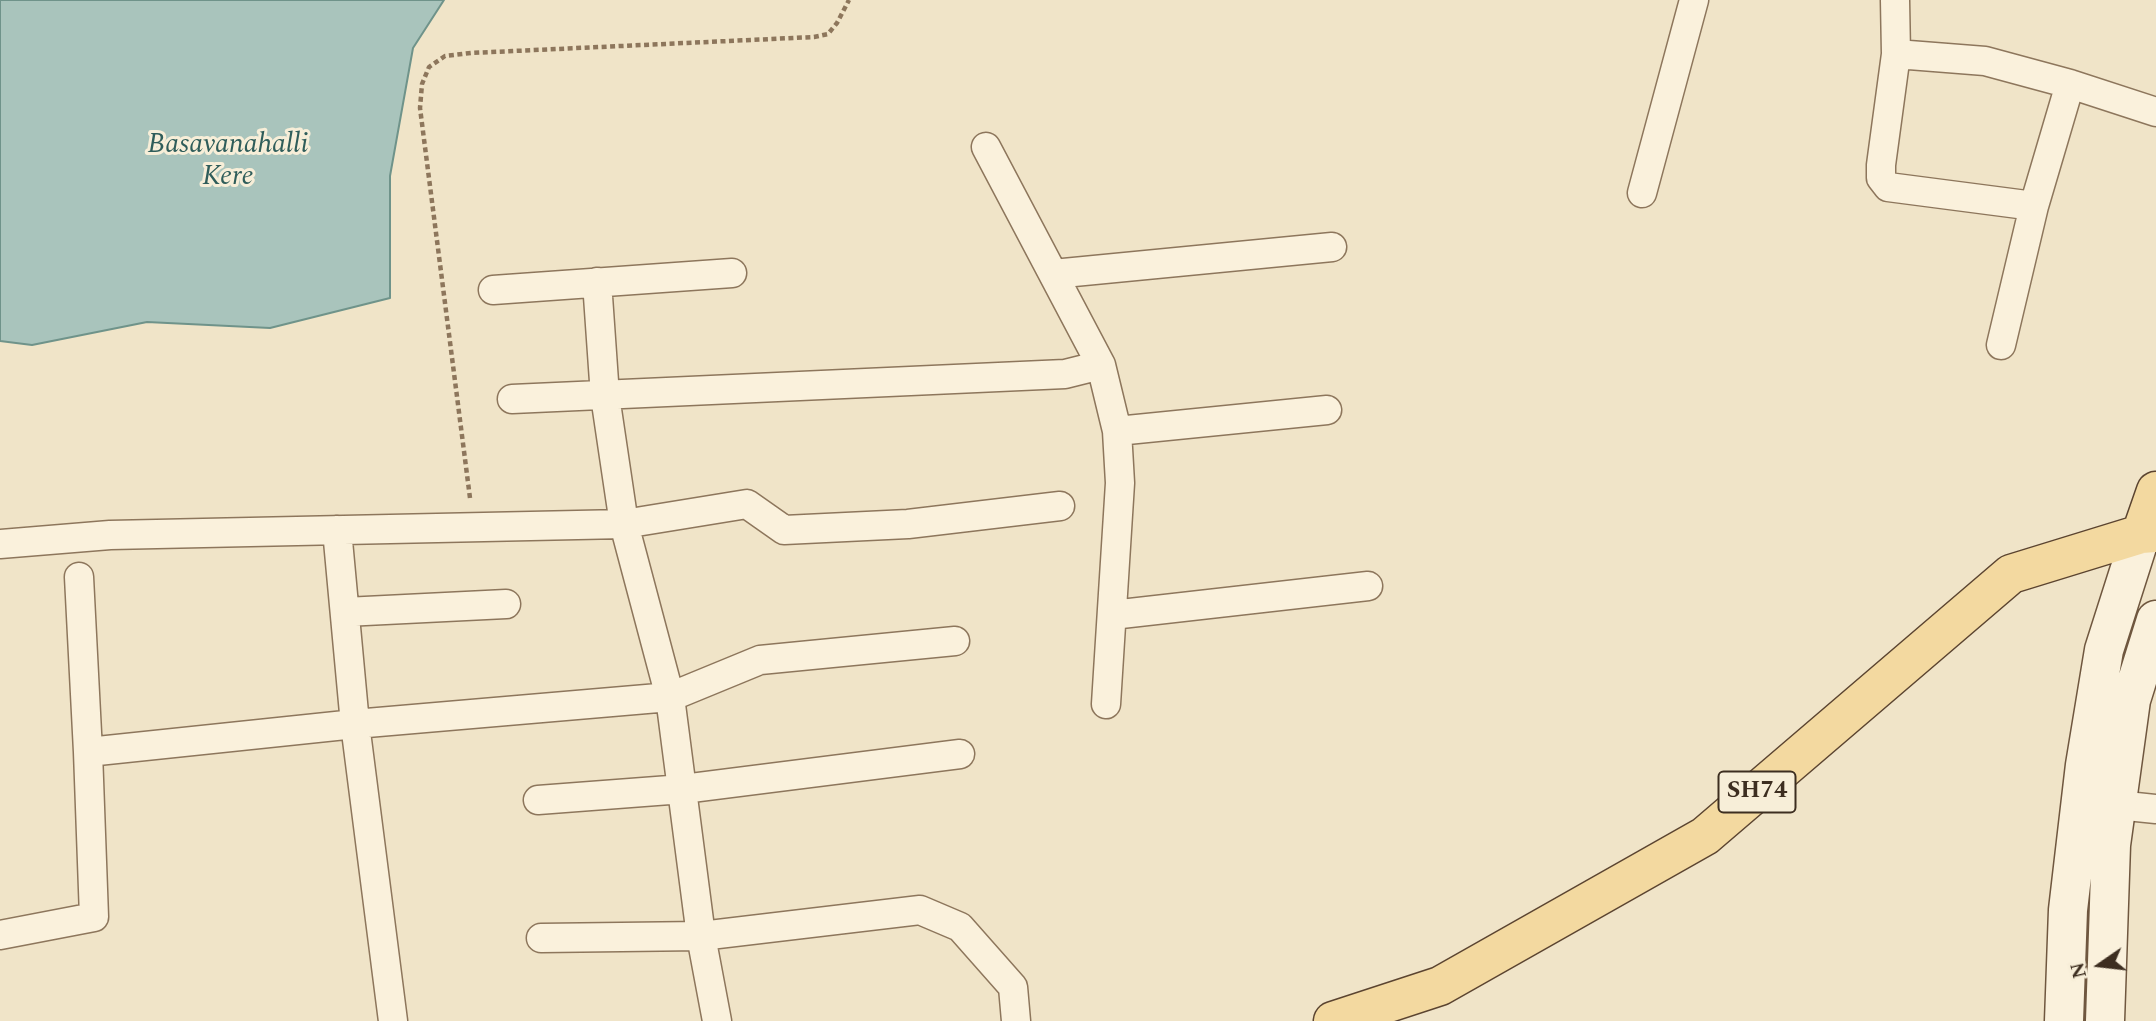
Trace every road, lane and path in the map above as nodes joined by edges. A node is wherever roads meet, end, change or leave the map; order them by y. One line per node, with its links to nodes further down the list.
1 (849, 0): 24 (path)
2 (1694, 0): 8 (street)
3 (1895, 0): 4 (street)
4 (1896, 54): 5 (street); 9 (street)
5 (2070, 84): 6 (street); 9 (street)
6 (2156, 112)
7 (986, 147): 12 (street)
8 (1642, 193)
9 (2034, 206): 15 (street)
10 (1332, 247): 12 (street)
11 (732, 273): 13 (street)
12 (1053, 274): 16 (street)
13 (597, 282): 14 (street); 17 (street)
14 (493, 290)
15 (2001, 345)
16 (1101, 365): 17 (street); 20 (street)
17 (605, 396): 18 (street); 23 (street)
18 (512, 399)
19 (1327, 410): 20 (street)
20 (1117, 431): 32 (street)
21 (2156, 491): 26 (main road)
22 (1060, 506): 23 (street)
23 (624, 524): 24 (street); 35 (street)
24 (473, 527): 25 (street)
25 (337, 530): 27 (street); 31 (street)
26 (2148, 533): 50 (main road, SH74); 51 (main road)
27 (0, 544)
28 (79, 577): 38 (street)
29 (1368, 586): 32 (street)
30 (506, 604): 31 (street)
31 (345, 612): 37 (street)
32 (1112, 615): 36 (street)
33 (2156, 620): 42 (main road)
34 (955, 641): 35 (street)
35 (670, 696): 37 (street); 40 (street)
36 (1106, 704)
37 (355, 724): 38 (street); 47 (street)
38 (88, 752): 44 (street)
39 (960, 754): 40 (street)
40 (683, 789): 41 (street); 45 (street)
41 (538, 800)
42 (2117, 805): 43 (street); 52 (main road)
43 (2156, 809)
44 (0, 935)
45 (701, 936): 46 (street); 48 (street); 49 (street)
46 (541, 938)
47 (393, 1021)
48 (717, 1021)
49 (1016, 1021)
50 (1333, 1021)
51 (2064, 1021)
52 (2105, 1021)

